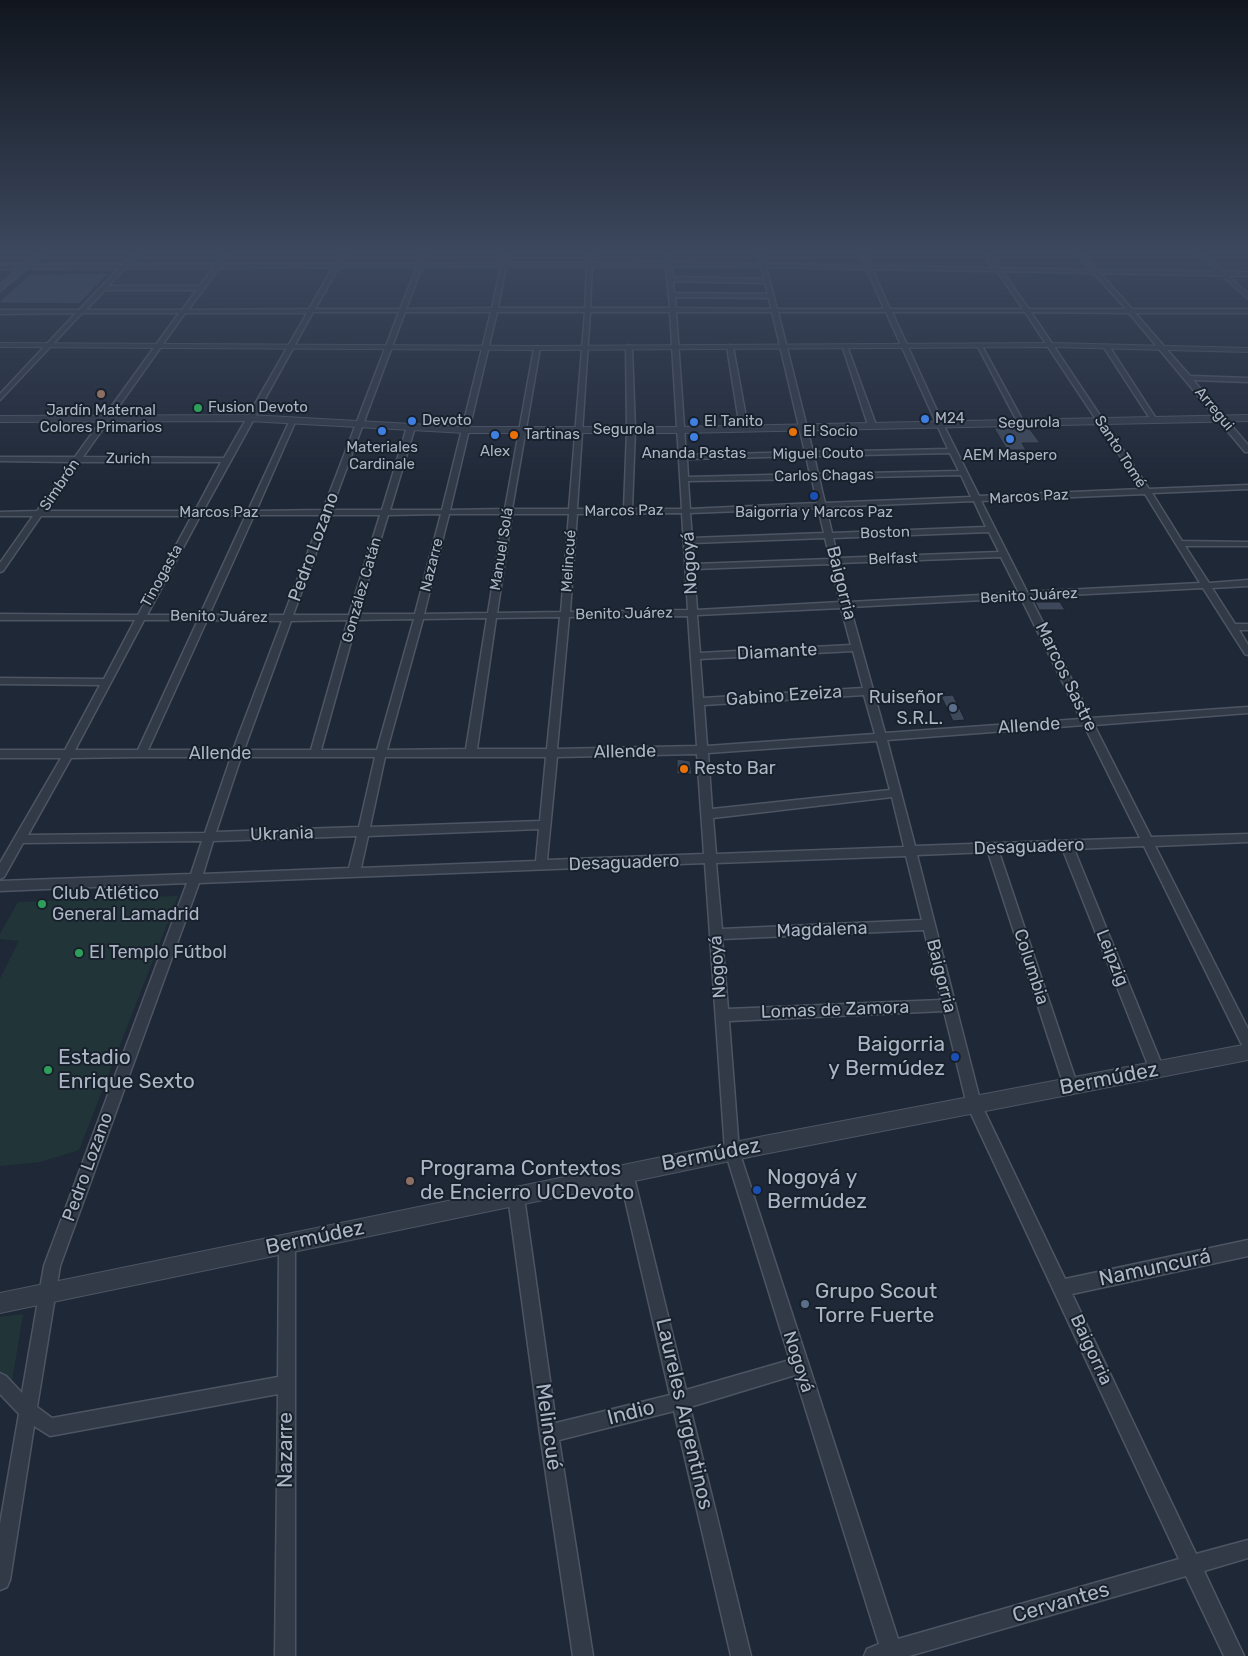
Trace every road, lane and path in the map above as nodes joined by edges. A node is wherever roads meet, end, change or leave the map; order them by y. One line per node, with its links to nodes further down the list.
1 (60, 332): 13 (street)
2 (168, 332): 15 (street, Simbrón)
3 (298, 332): 16 (street, Tinogasta)
4 (394, 332): 22 (street, Pedro Lozano)
5 (491, 332): 26 (street, Nazarre)
6 (586, 332): 28 (street, Melincué)
7 (675, 332): 24 (street, Nogoyá)
8 (780, 332): 17 (street, Baigorria)
9 (899, 332): 19 (street, Marcos Sastre)
10 (1042, 332): 14 (street, Santo Tomé)
11 (1149, 332): 29 (street, Arregui)
12 (0, 345): 13 (street)
13 (48, 345): 15 (street); 33 (street)
14 (1051, 345): 20 (street); 21 (street); 41 (street, Santo Tomé)
15 (158, 346): 16 (street); 37 (street, Simbrón)
16 (291, 346): 22 (street); 34 (street, Tinogasta)
17 (784, 346): 18 (street); 25 (street); 47 (street, Baigorria)
18 (844, 346): 19 (street); 45 (street)
19 (905, 346): 20 (street); 44 (street, Marcos Sastre)
20 (979, 346): 42 (street)
21 (1106, 346): 29 (street); 40 (street)
22 (388, 347): 26 (street); 43 (street, Pedro Lozano)
23 (629, 347): 24 (street); 28 (street); 52 (street)
24 (676, 347): 25 (street); 53 (street, Nogoyá)
25 (730, 347): 48 (street)
26 (487, 348): 27 (street); 49 (street, Nazarre)
27 (537, 348): 28 (street); 50 (street, Manuel Solá)
28 (585, 348): 51 (street, Melincué)
29 (1163, 348): 30 (street); 31 (street, Arregui)
30 (1248, 350)
31 (1188, 378): 32 (street); 38 (street, Arregui)
32 (1248, 380)
33 (0, 398)
34 (249, 418): 37 (street, Segurola); 39 (street, Segurola); 60 (street, Tinogasta)
35 (1248, 418): 38 (street, Segurola)
36 (0, 419): 37 (street, Segurola)
37 (106, 419): 58 (street, Simbrón)
38 (1222, 419): 40 (street, Segurola); 54 (street, Arregui)
39 (293, 420): 43 (street, Segurola); 77 (street)
40 (1154, 420): 41 (street, Segurola)
41 (1100, 421): 42 (street, Segurola); 65 (street, Santo Tomé)
42 (1021, 423): 44 (street, Segurola)
43 (359, 424): 46 (street, Segurola); 70 (street, Pedro Lozano)
44 (939, 424): 45 (street, Segurola); 55 (street, Marcos Sastre)
45 (872, 425): 47 (street, Segurola)
46 (411, 427): 49 (street, Segurola); 71 (street, González Catán)
47 (804, 427): 48 (street, Segurola); 56 (street, Baigorria)
48 (744, 428): 53 (street, Segurola)
49 (466, 430): 50 (street, Segurola); 72 (street, Nazarre)
50 (524, 430): 51 (street, Segurola); 73 (street, Manuel Solá)
51 (578, 430): 52 (street, Segurola); 74 (street, Melincué)
52 (631, 430): 53 (street, Segurola); 68 (street)
53 (681, 430): 57 (street, Nogoyá)
54 (1248, 450)
55 (953, 451): 56 (street, Miguel Couto); 61 (street, Marcos Sastre)
56 (810, 454): 57 (street, Miguel Couto); 62 (street, Baigorria)
57 (683, 457): 63 (street, Nogoyá)
58 (78, 458): 59 (street, Zurich); 60 (street, Zurich); 75 (street, Simbrón)
59 (0, 459)
60 (226, 460): 76 (street, Tinogasta)
61 (964, 473): 62 (street, Carlos Chagas); 66 (street, Marcos Sastre)
62 (815, 476): 63 (street, Carlos Chagas); 67 (street, Baigorria)
63 (684, 479): 69 (street, Nogoyá)
64 (1248, 487): 65 (street, Marcos Paz)
65 (1146, 492): 66 (street, Marcos Paz); 82 (street, Santo Tomé)
66 (977, 499): 67 (street, Marcos Paz); 79 (street, Marcos Sastre)
67 (822, 506): 69 (street, Marcos Paz); 80 (street, Baigorria)
68 (628, 511): 69 (street, Marcos Paz); 74 (street, Marcos Paz)
69 (687, 511): 81 (street, Nogoyá)
70 (327, 512): 71 (street, Marcos Paz); 77 (street, Marcos Paz); 100 (street, Pedro Lozano)
71 (385, 512): 72 (street, Marcos Paz); 98 (street, González Catán)
72 (446, 512): 73 (street, Marcos Paz); 99 (street, Nazarre)
73 (508, 512): 74 (street, Marcos Paz); 96 (street, Manuel Solá)
74 (572, 512): 93 (street, Melincué)
75 (40, 513): 76 (street, Marcos Paz); 78 (street, Marcos Paz); 87 (street, Simbrón)
76 (197, 513): 77 (street, Marcos Paz); 94 (street, Tinogasta)
77 (252, 513): 95 (street)
78 (0, 514)
79 (992, 529): 80 (street, Boston); 84 (street, Marcos Sastre)
80 (829, 535): 81 (street, Boston); 85 (street, Baigorria)
81 (688, 542): 86 (street, Nogoyá)
82 (1180, 543): 83 (street); 89 (street, Santo Tomé)
83 (1248, 544)
84 (1005, 554): 85 (street, Belfast); 90 (street, Marcos Sastre)
85 (834, 561): 86 (street, Belfast); 91 (street, Baigorria)
86 (690, 567): 92 (street, Nogoyá)
87 (0, 569)
88 (1248, 583): 89 (street, Benito Juárez)
89 (1206, 585): 90 (street, Benito Juárez); 101 (street, Santo Tomé)
90 (1026, 596): 91 (street, Benito Juárez); 111 (street, Marcos Sastre)
91 (845, 605): 92 (street, Benito Juárez); 103 (street, Baigorria)
92 (693, 613): 93 (street, Benito Juárez); 105 (street, Nogoyá)
93 (564, 615): 96 (street, Benito Juárez); 116 (street, Melincué)
94 (140, 616): 95 (street, Benito Juárez); 97 (street, Benito Juárez); 107 (street, Tinogasta)
95 (205, 616): 100 (street, Benito Juárez); 121 (street)
96 (491, 616): 99 (street, Benito Juárez); 114 (street, Manuel Solá)
97 (0, 617)
98 (354, 617): 99 (street, Benito Juárez); 100 (street, Benito Juárez); 120 (street, González Catán)
99 (419, 617): 115 (street, Nazarre)
100 (288, 618): 119 (street, Pedro Lozano)
101 (1232, 627): 102 (street); 104 (street, Santo Tomé)
102 (1248, 627)
103 (858, 648): 105 (street, Diamante); 108 (street, Baigorria)
104 (1248, 652)
105 (695, 656): 109 (street, Nogoyá)
106 (0, 681): 107 (street)
107 (105, 682): 118 (street, Tinogasta)
108 (869, 691): 109 (street, Gabino Ezeiza); 112 (street, Baigorria)
109 (699, 702): 113 (street, Nogoyá)
110 (1248, 710): 111 (street, Allende)
111 (1087, 722): 112 (street, Allende); 129 (street, Marcos Sastre)
112 (881, 738): 113 (street, Allende); 122 (street, Baigorria)
113 (702, 750): 116 (street, Allende); 123 (street, Nogoyá)
114 (471, 752): 115 (street, Allende); 116 (street, Allende)
115 (381, 753): 120 (street, Allende); 125 (street, Nazarre)
116 (550, 753): 124 (street, Melincué)
117 (0, 754): 118 (street, Allende)
118 (68, 754): 121 (street, Allende); 128 (street, Tinogasta)
119 (237, 754): 120 (street, Allende); 121 (street, Allende); 126 (street, Pedro Lozano)
120 (315, 754)
121 (141, 755)
122 (896, 793): 123 (street); 132 (street, Baigorria)
123 (707, 814): 133 (street, Nogoyá)
124 (544, 825): 125 (street, Ukrania); 134 (street, Melincué)
125 (365, 831): 126 (street, Ukrania); 135 (street, Nazarre)
126 (209, 837): 128 (street, Ukrania); 137 (street, Pedro Lozano)
127 (1248, 838): 129 (street, Desaguadero)
128 (20, 839): 136 (street, Tinogasta)
129 (1148, 843): 130 (street, Desaguadero); 143 (street, Marcos Sastre)
130 (1067, 846): 131 (street, Desaguadero); 145 (street, Leipzig)
131 (992, 848): 132 (street, Desaguadero); 146 (street, Columbia)
132 (910, 851): 133 (street, Desaguadero); 139 (street, Baigorria)
133 (711, 859): 134 (street, Desaguadero); 140 (street, Nogoyá)
134 (541, 866): 135 (street, Desaguadero)
135 (354, 873): 137 (street, Desaguadero)
136 (0, 874)
137 (195, 879): 138 (street, Desaguadero); 154 (street, Pedro Lozano)
138 (0, 886)
139 (928, 925): 140 (street, Magdalena); 141 (street, Baigorria)
140 (716, 934): 142 (street, Nogoyá)
141 (948, 1005): 142 (street, Lomas de Zamora); 147 (street, Baigorria)
142 (721, 1015): 148 (street, Nogoyá)
143 (1248, 1043)
144 (1248, 1052): 145 (street, Bermúdez)
145 (1157, 1070): 146 (street, Bermúdez)
146 (1071, 1087): 147 (street, Bermúdez)
147 (974, 1105): 148 (street, Bermúdez); 153 (street, Baigorria)
148 (732, 1151): 149 (street, Bermúdez); 156 (street, Nogoyá)
149 (626, 1173): 150 (street, Bermúdez); 159 (street, Laureles Argentinos)
150 (516, 1197): 151 (street, Bermúdez); 161 (street, Melincué)
151 (287, 1244): 154 (street, Bermúdez); 158 (street, Nazarre)
152 (1248, 1248): 153 (street, Namuncurá)
153 (1062, 1288): 163 (street, Baigorria)
154 (46, 1294): 155 (street, Bermúdez); 160 (street, Pedro Lozano)
155 (0, 1303)
156 (800, 1365): 159 (street, Indio); 165 (street, Nogoyá)
157 (0, 1382): 160 (street)
158 (286, 1384): 160 (street); 166 (street, Nazarre)
159 (680, 1401): 161 (street, Indio); 168 (street, Laureles Argentinos)
160 (28, 1411): 164 (street, Pedro Lozano)
161 (549, 1434): 167 (street, Melincué)
162 (1248, 1549): 163 (street, Cervantes)
163 (1192, 1566): 165 (street, Cervantes); 169 (street, Baigorria)
164 (0, 1580)
165 (886, 1654)
166 (285, 1656)
167 (583, 1656)
168 (741, 1656)
169 (1234, 1656)

